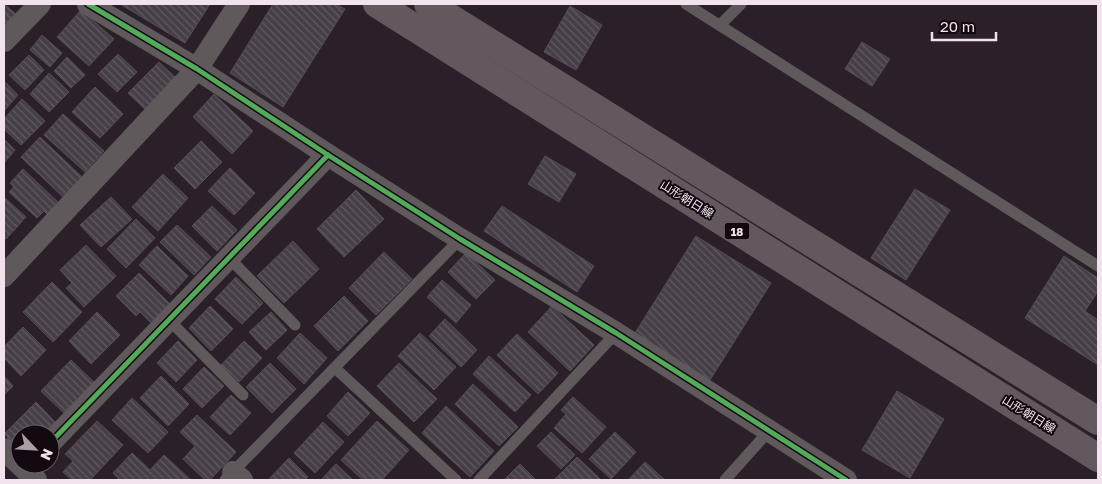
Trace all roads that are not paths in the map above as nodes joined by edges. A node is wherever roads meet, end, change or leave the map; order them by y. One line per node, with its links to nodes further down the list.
1 (40, 4): 9 (street)
2 (88, 4): 10 (street)
3 (239, 4): 10 (street)
4 (376, 4): 24 (main road, 山形朝日線 / 18)
5 (428, 4): 21 (main road, 18)
6 (686, 4): 8 (lane)
7 (741, 4): 8 (lane)
8 (720, 25): 14 (lane)
9 (4, 41)
10 (198, 69): 11 (street); 15 (street)
11 (328, 155): 12 (street); 13 (street)
12 (460, 239): 18 (street); 19 (lane)
13 (229, 258): 16 (street); 17 (lane)
14 (1098, 266)
15 (4, 276)
16 (169, 320): 20 (lane); 23 (street)
17 (294, 325)
18 (616, 333): 22 (street); 27 (lane)
19 (335, 368): 25 (lane); 26 (lane)
20 (243, 395)
21 (1098, 421)
22 (768, 432): 28 (lane); 29 (street)
23 (60, 434)
24 (1098, 458)
25 (233, 478)
26 (456, 480)
27 (479, 480)
28 (725, 480)
29 (846, 480)

